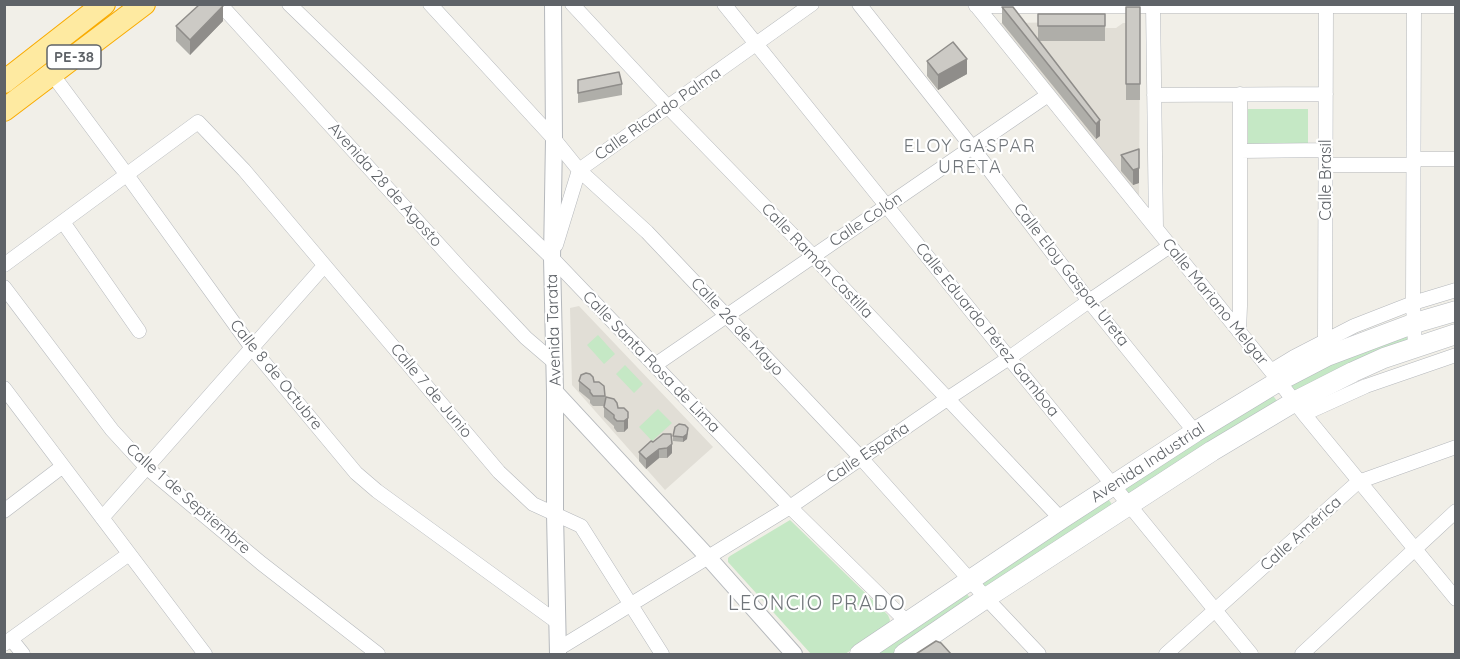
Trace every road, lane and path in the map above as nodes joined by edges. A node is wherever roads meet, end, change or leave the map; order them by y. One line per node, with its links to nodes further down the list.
1 (104, 4): 19 (highway, PE-38)
2 (144, 4): 18 (highway, PE-38)
3 (220, 4): 58 (street, Avenida 28 de Agosto)
4 (289, 4): 40 (street, Calle Santa Rosa de Lima)
5 (430, 4): 26 (street, Calle 26 de Mayo)
6 (553, 4): 26 (street, Avenida Tarata)
7 (572, 4): 24 (street, Calle Ramón Castilla)
8 (724, 4): 17 (street, Calle Eduardo Pérez Gamboa)
9 (812, 4): 17 (street, Calle Ricardo Palma)
10 (859, 4): 27 (street, Calle Eloy Gaspar Ureta)
11 (975, 5): 13 (street); 22 (street, Calle Mariano Melgar)
12 (1414, 5): 15 (street); 16 (street); 31 (street)
13 (1153, 6): 14 (street); 23 (street)
14 (1241, 6): 15 (street)
15 (1326, 6): 21 (street, Calle Brasil)
16 (1455, 6)
17 (756, 46): 24 (street, Calle Ricardo Palma); 35 (street, Calle Eduardo Pérez Gamboa)
18 (52, 74): 25 (highway, PE-38); 34 (street, Calle 8 de Octubre)
19 (4, 82)
20 (1240, 94): 21 (street); 23 (street); 29 (street)
21 (1326, 94): 28 (street, Calle Brasil)
22 (1048, 95): 27 (street, Calle Colón); 37 (street, Calle Mariano Melgar)
23 (1154, 95): 37 (street)
24 (669, 108): 33 (street, Calle Ricardo Palma); 39 (street, Calle Ramón Castilla)
25 (4, 110)
26 (554, 139): 33 (street, Calle 26 de Mayo); 40 (street, Avenida Tarata)
27 (972, 147): 35 (street, Calle Colón); 45 (street, Calle Eloy Gaspar Ureta)
28 (1326, 150): 29 (street); 32 (street, Calle Brasil)
29 (1240, 151): 51 (street)
30 (1455, 159): 31 (street)
31 (1414, 162): 32 (street); 46 (street)
32 (1326, 165): 55 (street, Calle Brasil)
33 (579, 170): 40 (street, Calle Ricardo Palma); 48 (street, Calle 26 de Mayo)
34 (127, 175): 36 (street); 42 (street, Calle 7 de Junio); 54 (street, Calle 8 de Octubre)
35 (887, 206): 39 (street, Calle Colón); 57 (street, Calle Eduardo Pérez Gamboa)
36 (63, 222): 41 (street); 50 (street)
37 (1155, 228): 38 (street, Calle Mariano Melgar)
38 (1170, 246): 45 (street, Calle España); 51 (street, Calle Mariano Melgar)
39 (813, 256): 48 (street, Calle Colón); 63 (street, Calle Ramón Castilla)
40 (552, 258): 58 (street, Avenida Tarata); 59 (street, Calle Santa Rosa de Lima)
41 (4, 265)
42 (324, 266): 54 (street); 76 (street, Calle 7 de Junio)
43 (4, 287): 69 (street, Calle 1 de Septiembre)
44 (1455, 290): 46 (street)
45 (1089, 301): 57 (street, Calle España); 65 (street, Calle Eloy Gaspar Ureta)
46 (1413, 303): 49 (street); 55 (street)
47 (1455, 311): 49 (main road, Avenida Industrial)
48 (725, 316): 59 (street, Calle Colón); 67 (street, Calle 26 de Mayo)
49 (1415, 323): 53 (street); 55 (main road, Avenida Industrial)
50 (139, 331)
51 (1239, 332): 60 (street, Calle Mariano Melgar)
52 (1455, 336): 53 (main road, Avenida Industrial)
53 (1415, 347): 64 (main road, Avenida Industrial)
54 (252, 348): 69 (street); 87 (street, Calle 8 de Octubre)
55 (1326, 348): 60 (main road, Avenida Industrial)
56 (1455, 355): 64 (street)
57 (1009, 358): 63 (street, Calle España); 71 (street, Calle Eduardo Pérez Gamboa)
58 (554, 362): 62 (street, Avenida Tarata)
59 (655, 365): 73 (street, Calle Santa Rosa de Lima)
60 (1275, 376): 64 (street, Calle Mariano Melgar); 65 (main road, Avenida Industrial)
61 (4, 388): 68 (street)
62 (555, 392): 76 (street, Avenida Tarata); 81 (street)
63 (947, 399): 67 (street, Calle España); 78 (street, Calle Ramón Castilla)
64 (1299, 408): 70 (street, Calle Mariano Melgar); 72 (main road, Avenida Industrial)
65 (1195, 432): 71 (main road, Avenida Industrial)
66 (1455, 447): 70 (street, Calle América)
67 (861, 458): 73 (street, Calle España); 82 (street, Calle 26 de Mayo)
68 (63, 466): 74 (street); 77 (street)
69 (146, 467): 77 (street); 93 (street, Calle 1 de Septiembre)
70 (1358, 482): 79 (street, Calle Mariano Melgar); 86 (street, Calle América)
71 (1112, 485): 72 (street, Calle Eduardo Pérez Gamboa); 78 (main road, Avenida Industrial)
72 (1129, 506): 83 (main road, Avenida Industrial); 86 (street, Calle Eduardo Pérez Gamboa)
73 (790, 507): 81 (street, Calle España); 88 (street, Calle Santa Rosa de Lima)
74 (4, 511)
75 (1455, 511): 79 (street)
76 (555, 514): 85 (street, Calle 7 de Junio); 87 (street, Avenida Tarata)
77 (102, 518): 80 (street)
78 (1061, 519): 82 (main road, Avenida Industrial)
79 (1415, 548): 84 (street, Calle Mariano Melgar); 101 (street)
80 (129, 554): 89 (street); 92 (street)
81 (707, 556): 85 (street, Calle España); 95 (street)
82 (970, 580): 83 (street, Calle 26 de Mayo); 88 (main road, Avenida Industrial)
83 (986, 598): 97 (main road, Avenida Industrial); 98 (street, Calle 26 de Mayo)
84 (1455, 599)
85 (630, 604): 90 (street, Calle España); 94 (street, Calle 7 de Junio)
86 (1215, 610): 99 (street, Calle América); 100 (street, Calle Eduardo Pérez Gamboa)
87 (557, 622): 90 (street, Avenida Tarata)
88 (907, 622): 96 (main road, Avenida Industrial)
89 (8, 642): 91 (street)
90 (558, 652)
91 (23, 654)
92 (205, 654)
93 (378, 654)
94 (662, 654)
95 (794, 654)
96 (860, 654)
97 (904, 654)
98 (1039, 654)
99 (1166, 654)
100 (1251, 654)
101 (1302, 654)

